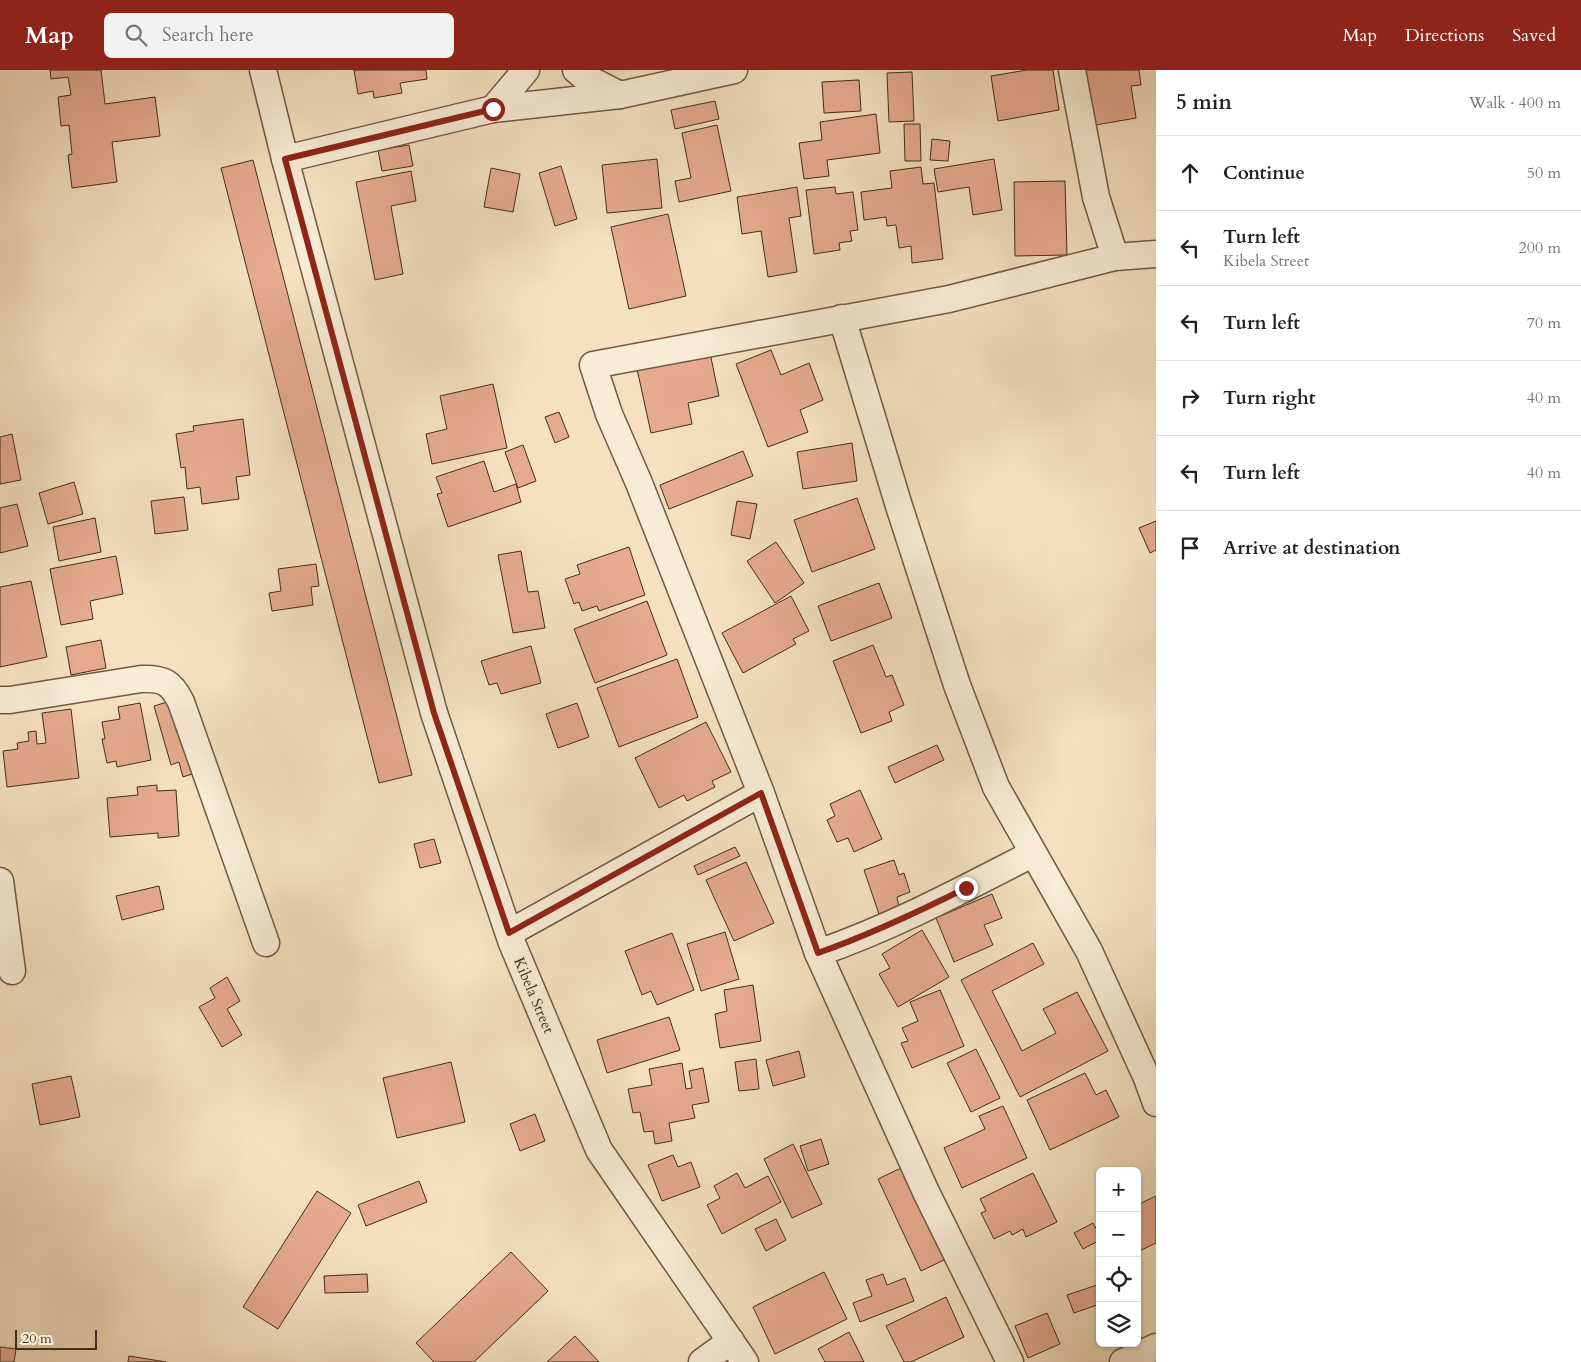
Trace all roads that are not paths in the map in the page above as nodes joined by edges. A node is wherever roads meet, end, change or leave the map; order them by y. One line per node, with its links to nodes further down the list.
1 (263, 70): 8 (street, Kibela Street)
2 (526, 70): 7 (street)
3 (576, 70): 6 (street)
4 (734, 70): 6 (street)
5 (1072, 70): 10 (street)
6 (620, 95): 7 (street)
7 (493, 109): 8 (street)
8 (285, 159): 16 (street, Kibela Street)
9 (1156, 254): 10 (street)
10 (1115, 257): 11 (street)
11 (842, 318): 13 (street); 14 (street)
12 (0, 700): 17 (street)
13 (761, 793): 16 (street); 18 (street)
14 (1032, 854): 18 (street); 20 (street)
15 (0, 881): 19 (street)
16 (509, 933): 23 (street, Kibela Street)
17 (266, 943)
18 (818, 953): 25 (street)
19 (12, 971)
20 (1151, 1076): 21 (street)
21 (1156, 1103)
22 (1156, 1347): 26 (street)
23 (738, 1351): 24 (street)
24 (702, 1362)
25 (1010, 1362)
26 (1123, 1362)

